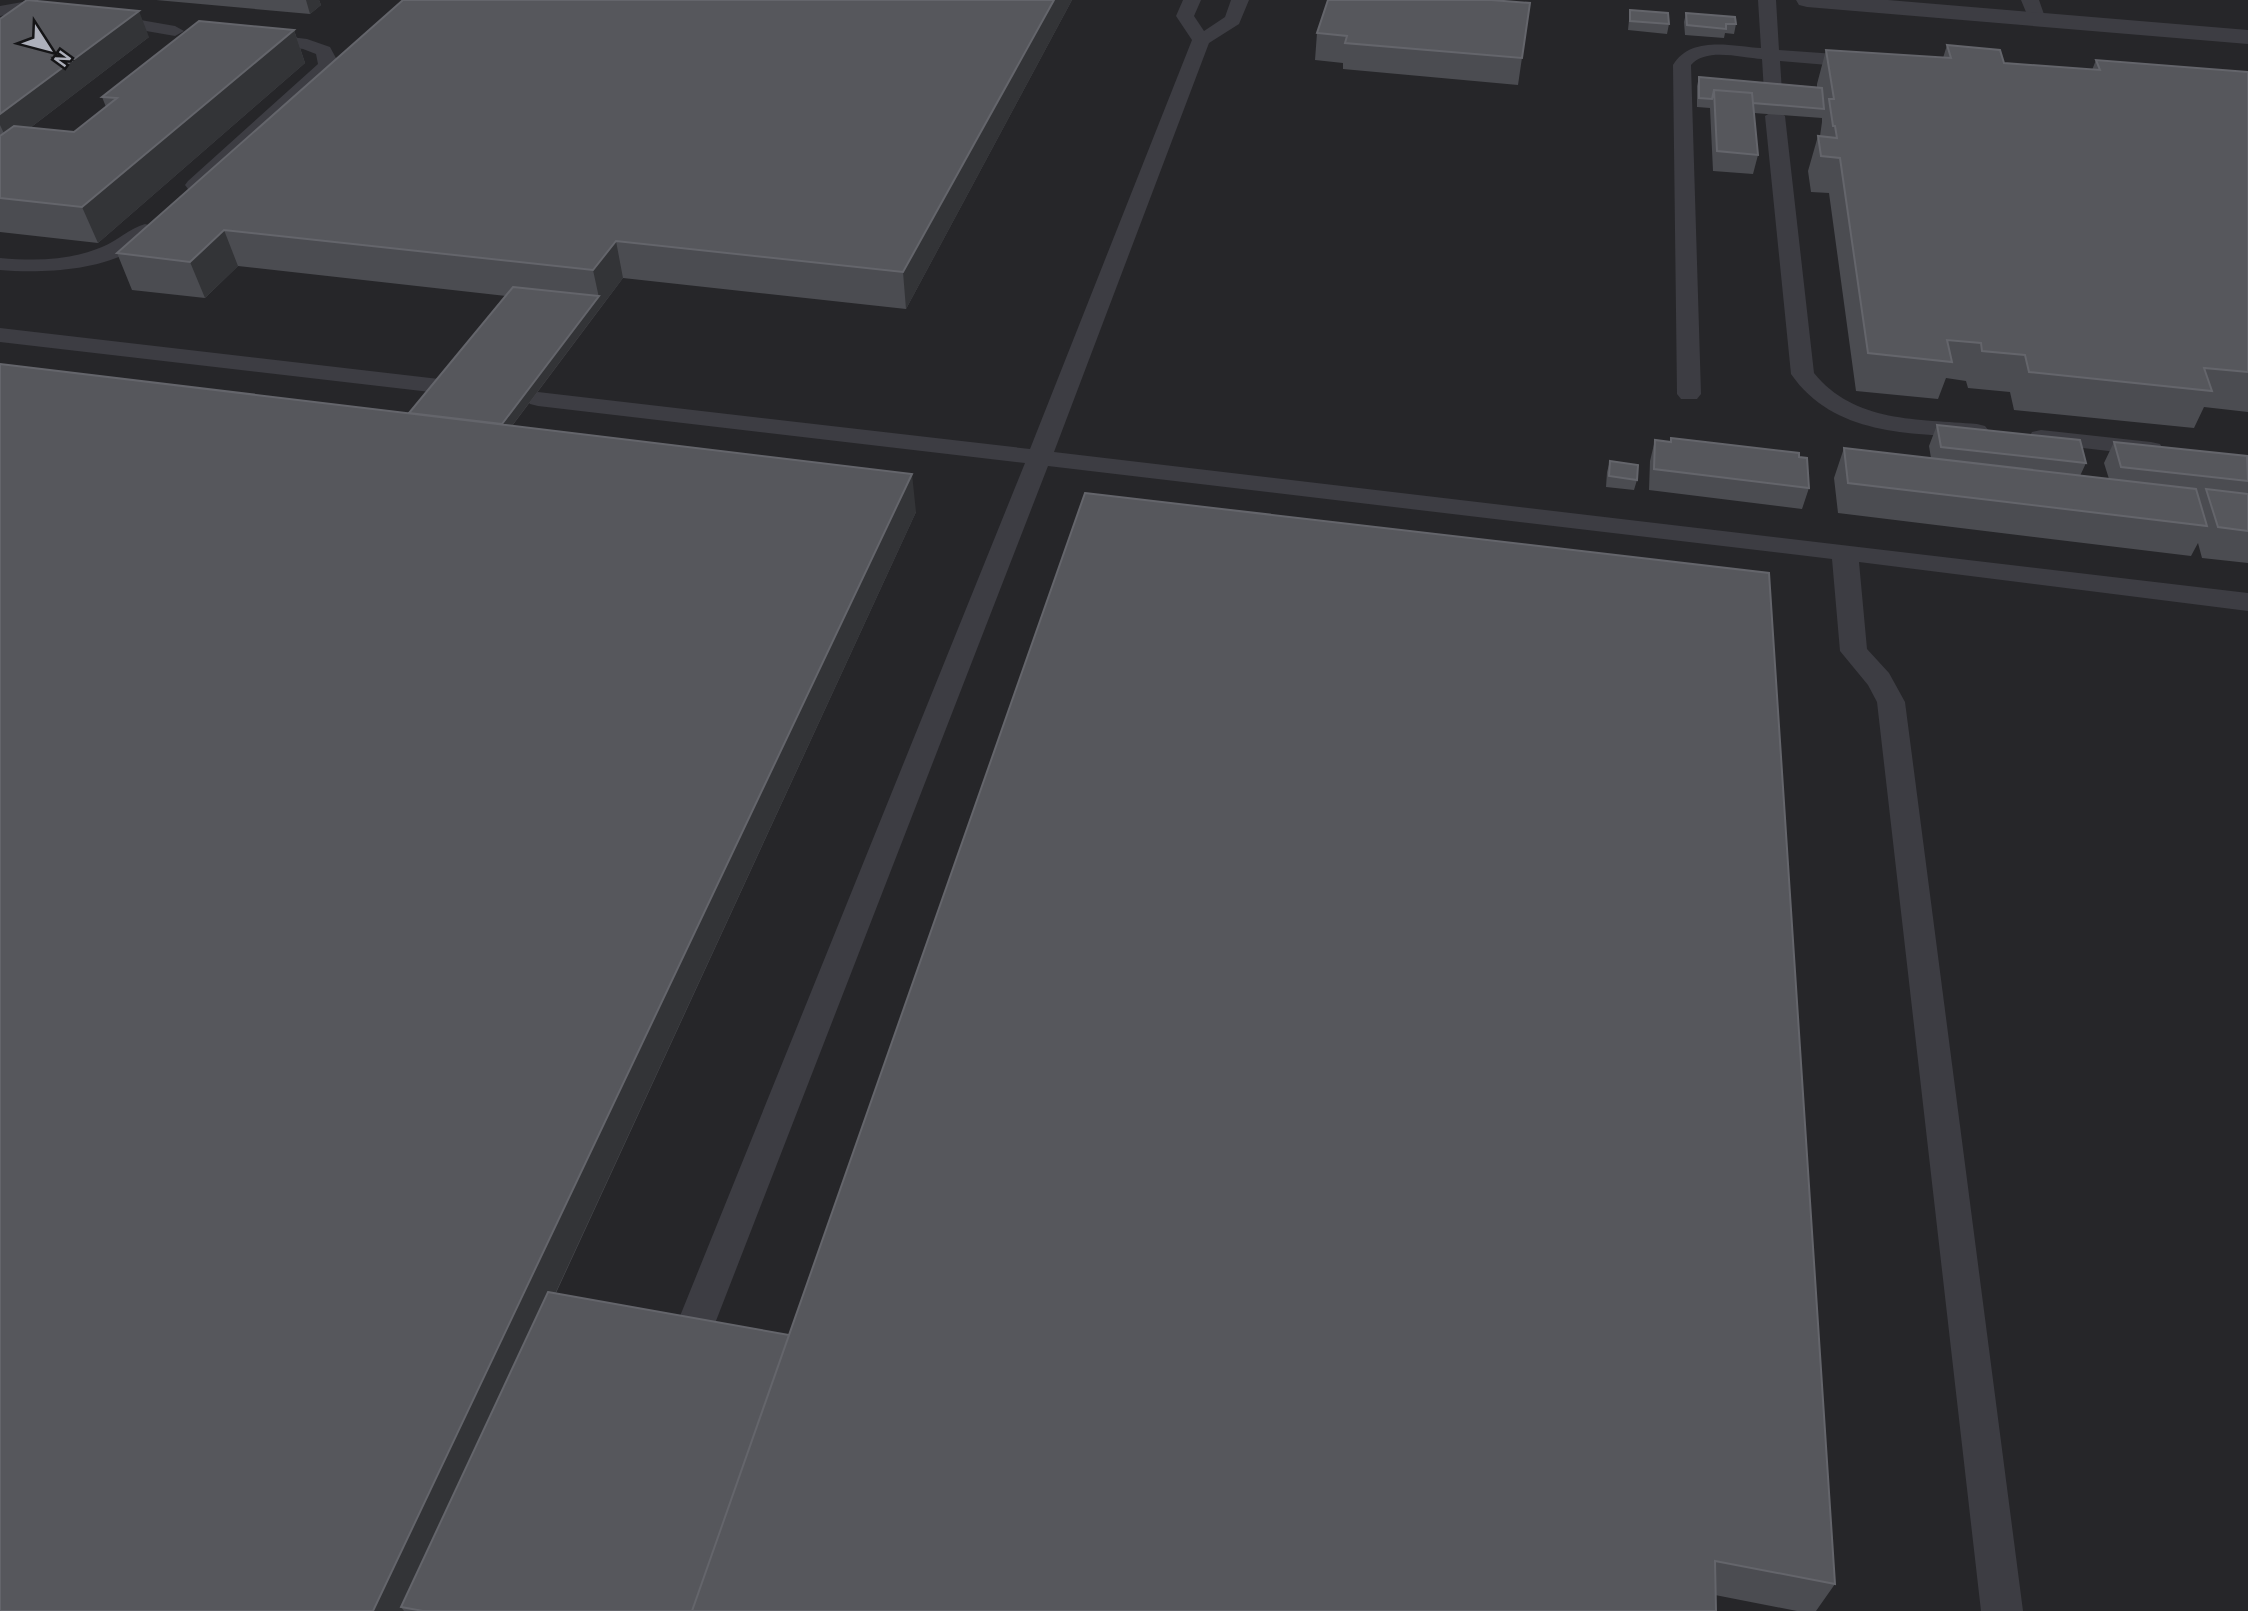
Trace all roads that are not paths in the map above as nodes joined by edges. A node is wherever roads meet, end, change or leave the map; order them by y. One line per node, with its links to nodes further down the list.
1 (1192, 0): 12 (lane)
2 (1240, 0): 12 (lane)
3 (1767, 0): 13 (lane)
4 (1807, 0): 5 (street)
5 (2033, 10): 11 (street)
6 (0, 11): 7 (lane)
7 (68, 13)
8 (95, 17): 9 (lane)
9 (175, 31)
10 (244, 37): 17 (lane)
11 (2248, 37)
12 (1201, 40): 25 (lane)
13 (1772, 54): 14 (lane); 15 (lane); 22 (lane)
14 (1880, 63)
15 (1773, 92)
16 (1775, 116): 24 (lane)
17 (176, 202)
18 (145, 230): 19 (lane)
19 (0, 264)
20 (0, 335): 21 (lane)
21 (439, 386)
22 (1689, 394)
23 (538, 398): 25 (lane)
24 (2180, 452)
25 (1039, 457): 26 (lane); 28 (lane)
26 (1845, 554): 27 (lane); 29 (lane)
27 (2248, 602)
28 (695, 1325)
29 (2002, 1611)

